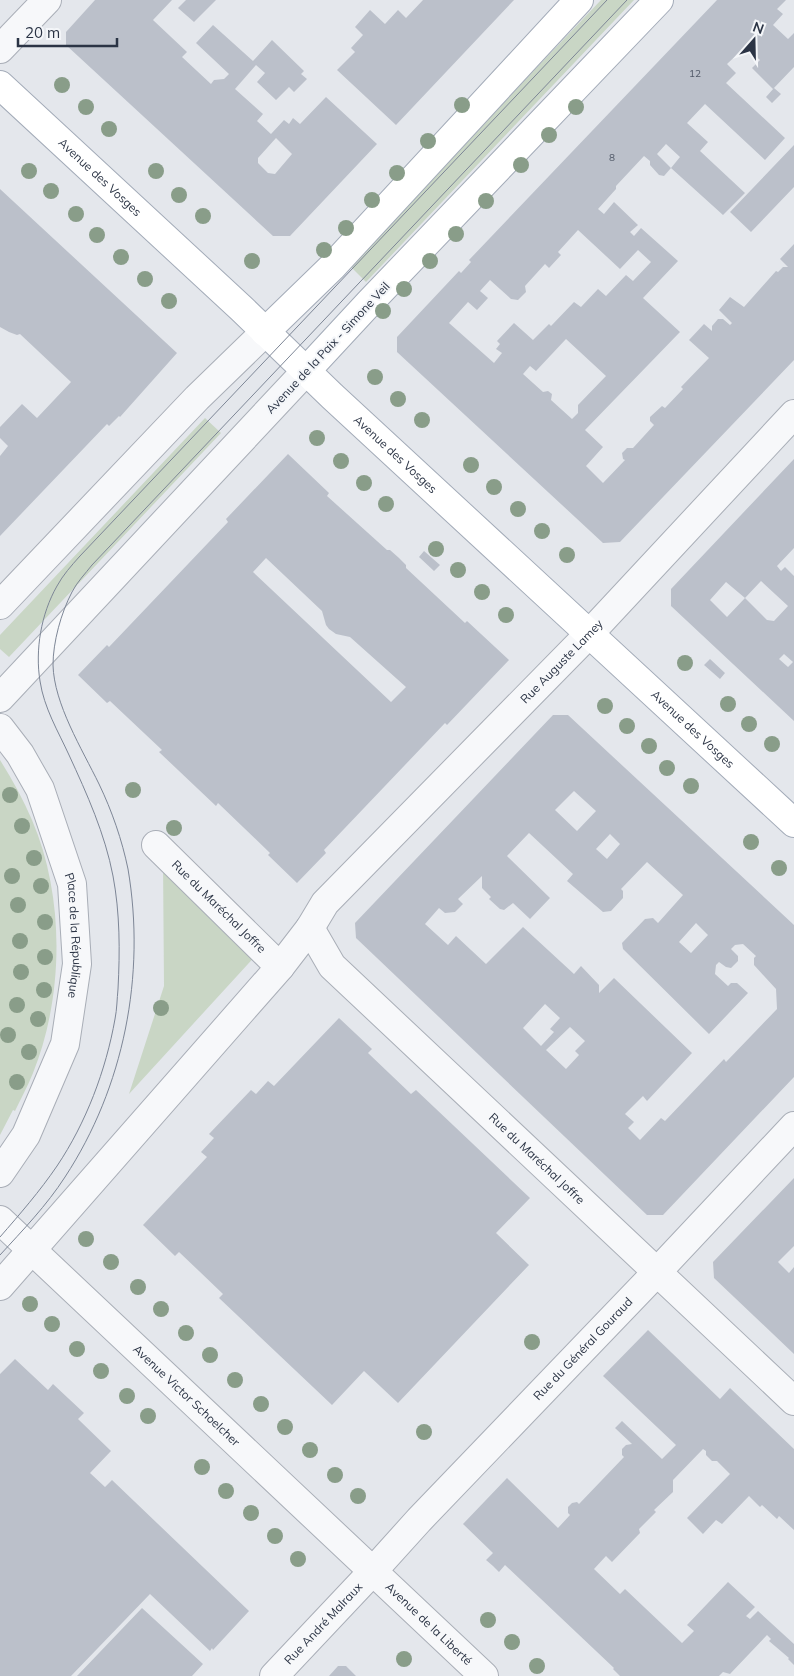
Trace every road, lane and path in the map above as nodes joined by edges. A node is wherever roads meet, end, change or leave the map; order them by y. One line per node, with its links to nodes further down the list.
1 (47, 0): 4 (street)
2 (579, 0): 6 (main road)
3 (659, 0): 7 (main road, Avenue de la Paix - Simone Veil)
4 (0, 49)
5 (0, 84): 6 (main road, Avenue des Vosges)
6 (265, 332): 7 (main road, Avenue des Vosges); 9 (street)
7 (306, 371): 10 (main road, Avenue des Vosges); 11 (street, Avenue de la Paix - Simone Veil)
8 (794, 414): 10 (street, Rue Auguste Lamey)
9 (0, 605)
10 (590, 633): 13 (main road, Avenue des Vosges); 15 (street, Rue Auguste Lamey)
11 (0, 698)
12 (0, 728): 18 (street, Place de la République)
13 (794, 823)
14 (156, 845): 16 (street, Rue du Maréchal Joffre)
15 (310, 928): 16 (street); 21 (street, Rue du Maréchal Joffre)
16 (280, 967): 20 (street)
17 (794, 1126): 21 (street, Rue du Général Gouraud)
18 (0, 1173)
19 (0, 1220): 20 (street, Avenue Victor Schoelcher)
20 (32, 1250): 22 (street); 24 (street, Avenue Victor Schoelcher)
21 (657, 1272): 23 (street, Rue du Maréchal Joffre); 24 (street, Rue du Général Gouraud)
22 (2, 1284)
23 (794, 1402)
24 (373, 1571): 25 (street, Rue André Malraux); 26 (street, Avenue de la Liberté)
25 (274, 1676)
26 (484, 1676)

